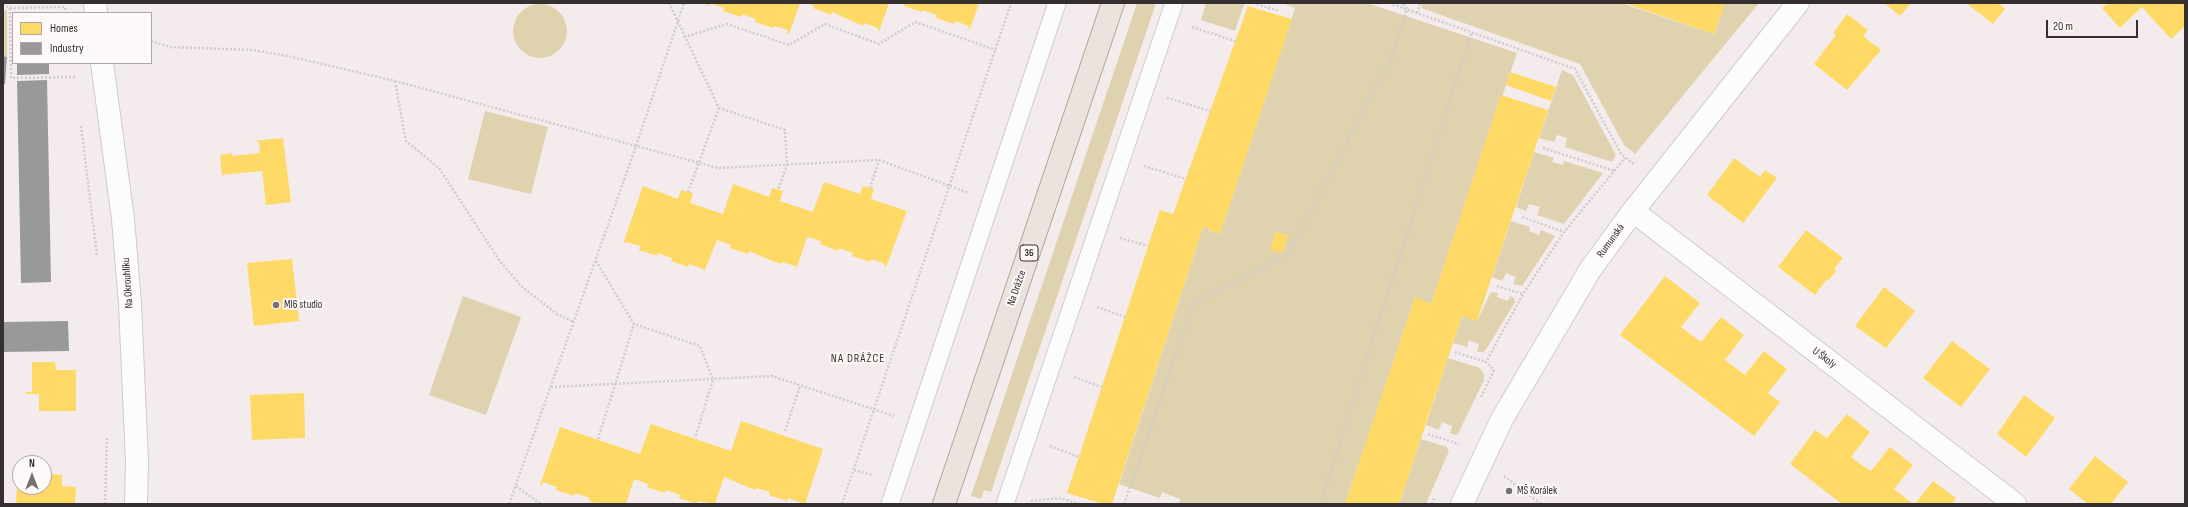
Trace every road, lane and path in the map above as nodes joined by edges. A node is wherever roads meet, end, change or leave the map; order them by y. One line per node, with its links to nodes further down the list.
1 (65, 3): 14 (path)
2 (669, 3): 21 (path)
3 (684, 3): 21 (path)
4 (1011, 3): 26 (path)
5 (1057, 3): 50 (lane)
6 (1113, 3): 93 (main road, Na Drážce / 36)
7 (1174, 3): 20 (lane)
8 (1253, 3): 17 (path)
9 (1389, 3): 16 (path)
10 (1403, 3): 16 (path)
11 (1420, 3): 19 (path)
12 (1798, 3): 51 (street, Rumunská)
13 (3, 4): 15 (path)
14 (65, 7): 15 (path); 18 (path)
15 (10, 8): 29 (path)
16 (1407, 9): 19 (path); 96 (path)
17 (1279, 11)
18 (66, 12)
19 (1417, 13): 22 (path)
20 (1168, 21): 24 (path); 32 (lane)
21 (677, 23): 23 (path); 36 (path)
22 (1472, 32): 38 (path); 97 (path)
23 (684, 37): 26 (path); 33 (path)
24 (1235, 40)
25 (152, 41): 30 (path)
26 (996, 50): 46 (path)
27 (102, 64): 88 (street, Na Okrouhlíku)
28 (74, 70): 29 (path)
29 (75, 77): 31 (path)
30 (395, 81): 36 (path); 60 (path)
31 (76, 85)
32 (1144, 91): 34 (path); 40 (lane)
33 (719, 108): 42 (path); 43 (path)
34 (1210, 111)
35 (81, 124): 54 (path)
36 (636, 146): 42 (path); 55 (path)
37 (1543, 148): 44 (path)
38 (1621, 154)
39 (1625, 158): 44 (path)
40 (1121, 159): 45 (path); 58 (lane)
41 (879, 160): 43 (path); 46 (path); 47 (path)
42 (699, 163): 43 (path); 49 (path)
43 (787, 165): 48 (path)
44 (1615, 170): 53 (path)
45 (1186, 179)
46 (950, 187): 50 (path); 71 (path)
47 (870, 188)
48 (778, 190)
49 (688, 192)
50 (991, 202): 72 (lane)
51 (1633, 211): 99 (street, Rumunská); 101 (street, U Školy)
52 (1522, 217): 53 (path)
53 (1564, 232): 57 (path)
54 (97, 257)
55 (595, 260): 60 (path); 61 (path)
56 (1497, 286): 57 (path)
57 (1523, 294): 63 (path)
58 (1075, 300): 59 (path); 64 (lane)
59 (1125, 317)
60 (574, 322): 68 (path)
61 (634, 324): 65 (path); 66 (path)
62 (1455, 352): 63 (path)
63 (1486, 362): 70 (path)
64 (1052, 369): 69 (path); 77 (lane)
65 (713, 380): 66 (path); 67 (path); 76 (path)
66 (616, 384): 68 (path); 79 (path)
67 (800, 386): 71 (path); 74 (path)
68 (551, 387): 84 (path)
69 (1102, 387)
70 (1478, 404)
71 (875, 410): 72 (path); 91 (path)
72 (917, 423): 92 (lane)
73 (107, 430): 87 (path)
74 (785, 430)
75 (1428, 434): 80 (path)
76 (695, 438)
77 (1028, 438): 82 (path); 94 (lane)
78 (1462, 438): 80 (path)
79 (598, 439)
80 (1459, 444): 81 (path)
81 (1456, 451)
82 (1079, 456)
83 (1500, 473): 100 (path)
84 (516, 486): 89 (path); 90 (path)
85 (1438, 491): 98 (path)
86 (1061, 498): 95 (path)
87 (105, 504)
88 (136, 504)
89 (509, 504)
90 (541, 504)
91 (842, 504)
92 (890, 504)
93 (944, 504)
94 (1005, 504)
95 (1078, 504)
96 (1124, 504)
97 (1320, 504)
98 (1432, 504)
99 (1462, 504)
100 (1542, 504)
101 (2015, 504)

